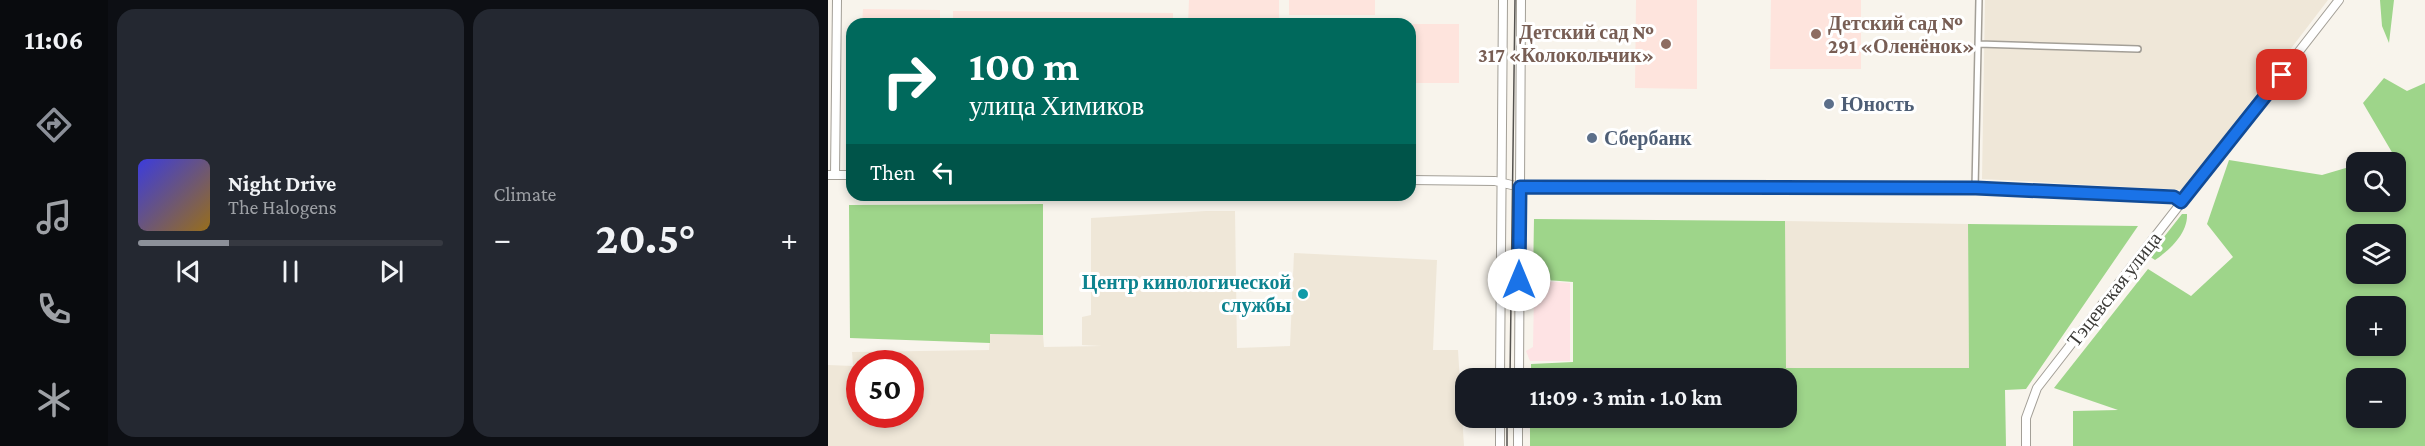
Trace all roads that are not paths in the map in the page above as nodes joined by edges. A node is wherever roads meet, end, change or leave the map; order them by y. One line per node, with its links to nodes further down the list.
1 (837, 0): 8 (main road)
2 (1503, 0): 10 (main road)
3 (1521, 0): 11 (main road)
4 (1979, 0): 6 (street)
5 (2338, 0): 13 (main road, Тэцевская улица)
6 (1979, 44): 7 (street); 12 (street)
7 (2138, 49)
8 (832, 175)
9 (1416, 180): 10 (main road)
10 (1502, 182): 11 (main road); 14 (main road)
11 (1520, 187): 12 (main road); 15 (main road)
12 (1976, 188): 13 (main road)
13 (2181, 202): 20 (main road, Тэцевская улица)
14 (1500, 368)
15 (1519, 368)
16 (1500, 428): 18 (main road)
17 (1518, 428): 19 (main road)
18 (1500, 446)
19 (1518, 446)
20 (2026, 446)

